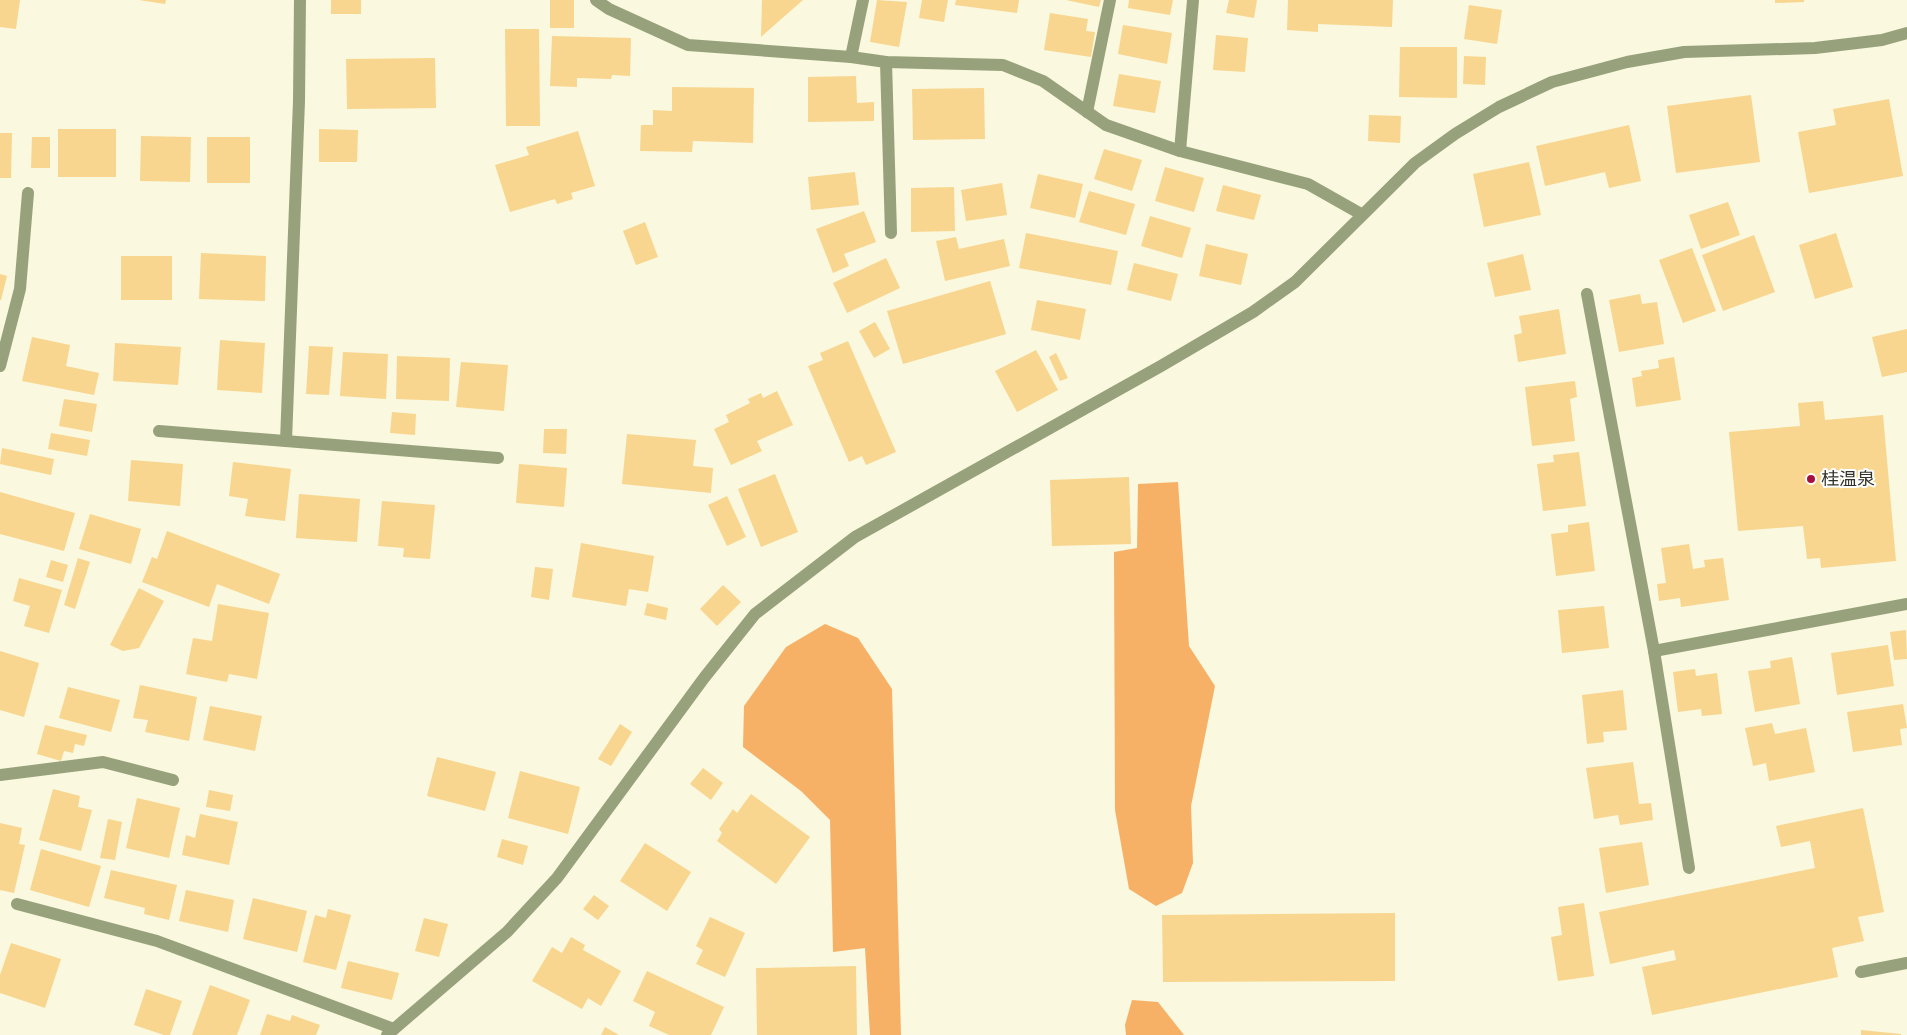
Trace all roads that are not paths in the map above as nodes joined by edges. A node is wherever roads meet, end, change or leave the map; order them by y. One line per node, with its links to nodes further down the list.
1 (300, 0): 17 (street)
2 (596, 0): 7 (street)
3 (863, 0): 7 (street)
4 (1110, 0): 9 (street)
5 (1193, 0): 10 (street)
6 (1907, 33): 12 (street)
7 (851, 57): 8 (street)
8 (886, 62): 9 (street); 13 (street)
9 (1087, 112): 10 (street)
10 (1180, 151): 12 (street)
11 (28, 192): 15 (street)
12 (1361, 214): 27 (street)
13 (891, 233)
14 (1587, 294): 20 (street)
15 (0, 366)
16 (160, 431): 17 (street)
17 (286, 441): 18 (street)
18 (498, 458)
19 (1907, 604): 20 (street)
20 (1654, 651): 23 (street)
21 (0, 775): 22 (street)
22 (173, 780)
23 (1689, 868)
24 (17, 904): 27 (street)
25 (1907, 963): 26 (street)
26 (1861, 972)
27 (391, 1032)

